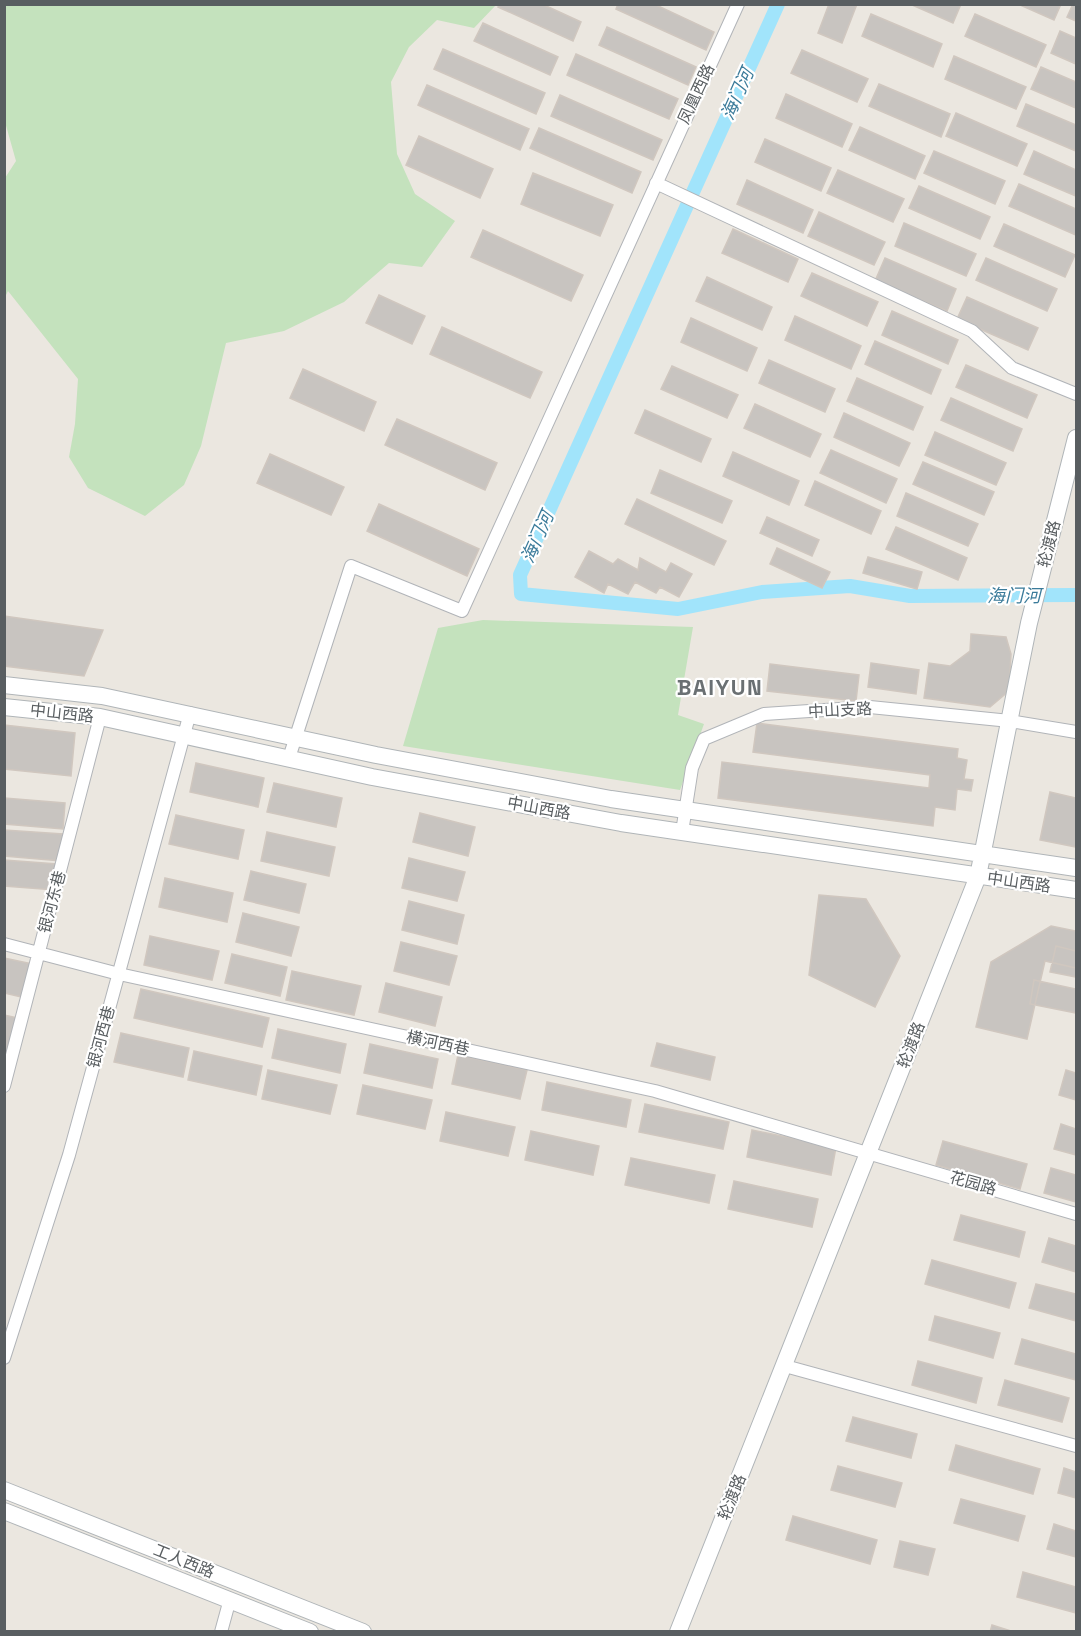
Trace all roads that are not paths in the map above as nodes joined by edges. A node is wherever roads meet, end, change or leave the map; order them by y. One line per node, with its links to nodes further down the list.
1 (738, 4): 2 (street, 凤凰西路)
2 (659, 185): 3 (street); 12 (street, 凤凰西路)
3 (1077, 394)
4 (1077, 438): 9 (main road, 轮渡路)
5 (4, 685): 7 (main road, 中山西路)
6 (4, 707): 8 (main road, 中山西路)
7 (190, 713): 11 (street, 银河西巷); 12 (main road, 中山西路)
8 (100, 717): 11 (main road, 中山西路); 21 (street, 银河东巷)
9 (1010, 721): 10 (street, 中山支路); 14 (street, 中山支路); 16 (main road, 轮渡路)
10 (1077, 732)
11 (184, 734): 13 (main road, 中山西路); 22 (street, 银河西巷)
12 (297, 737): 13 (street); 14 (main road, 中山西路)
13 (289, 758): 15 (main road, 中山西路)
14 (686, 810): 15 (street, 中山支路); 16 (main road, 中山西路)
15 (682, 832): 18 (main road, 中山西路)
16 (983, 854): 17 (main road, 中山西路); 18 (main road, 轮渡路)
17 (1077, 868)
18 (978, 876): 19 (main road, 中山西路); 24 (main road, 轮渡路)
19 (1077, 890)
20 (4, 944): 21 (street, 横河西巷)
21 (39, 952): 22 (street, 横河西巷); 23 (street, 银河东巷)
22 (119, 974): 24 (street, 横河西巷); 26 (street, 银河西巷)
23 (4, 1086)
24 (869, 1153): 25 (street, 花园路); 27 (main road, 轮渡路)
25 (1077, 1214)
26 (4, 1359)
27 (785, 1366): 28 (street); 35 (main road, 轮渡路)
28 (1077, 1446)
29 (4, 1490): 34 (main road, 工人西路)
30 (4, 1511): 31 (main road, 工人西路)
31 (230, 1599): 32 (street); 33 (main road, 工人西路)
32 (221, 1632)
33 (310, 1632)
34 (363, 1632)
35 (678, 1632)

